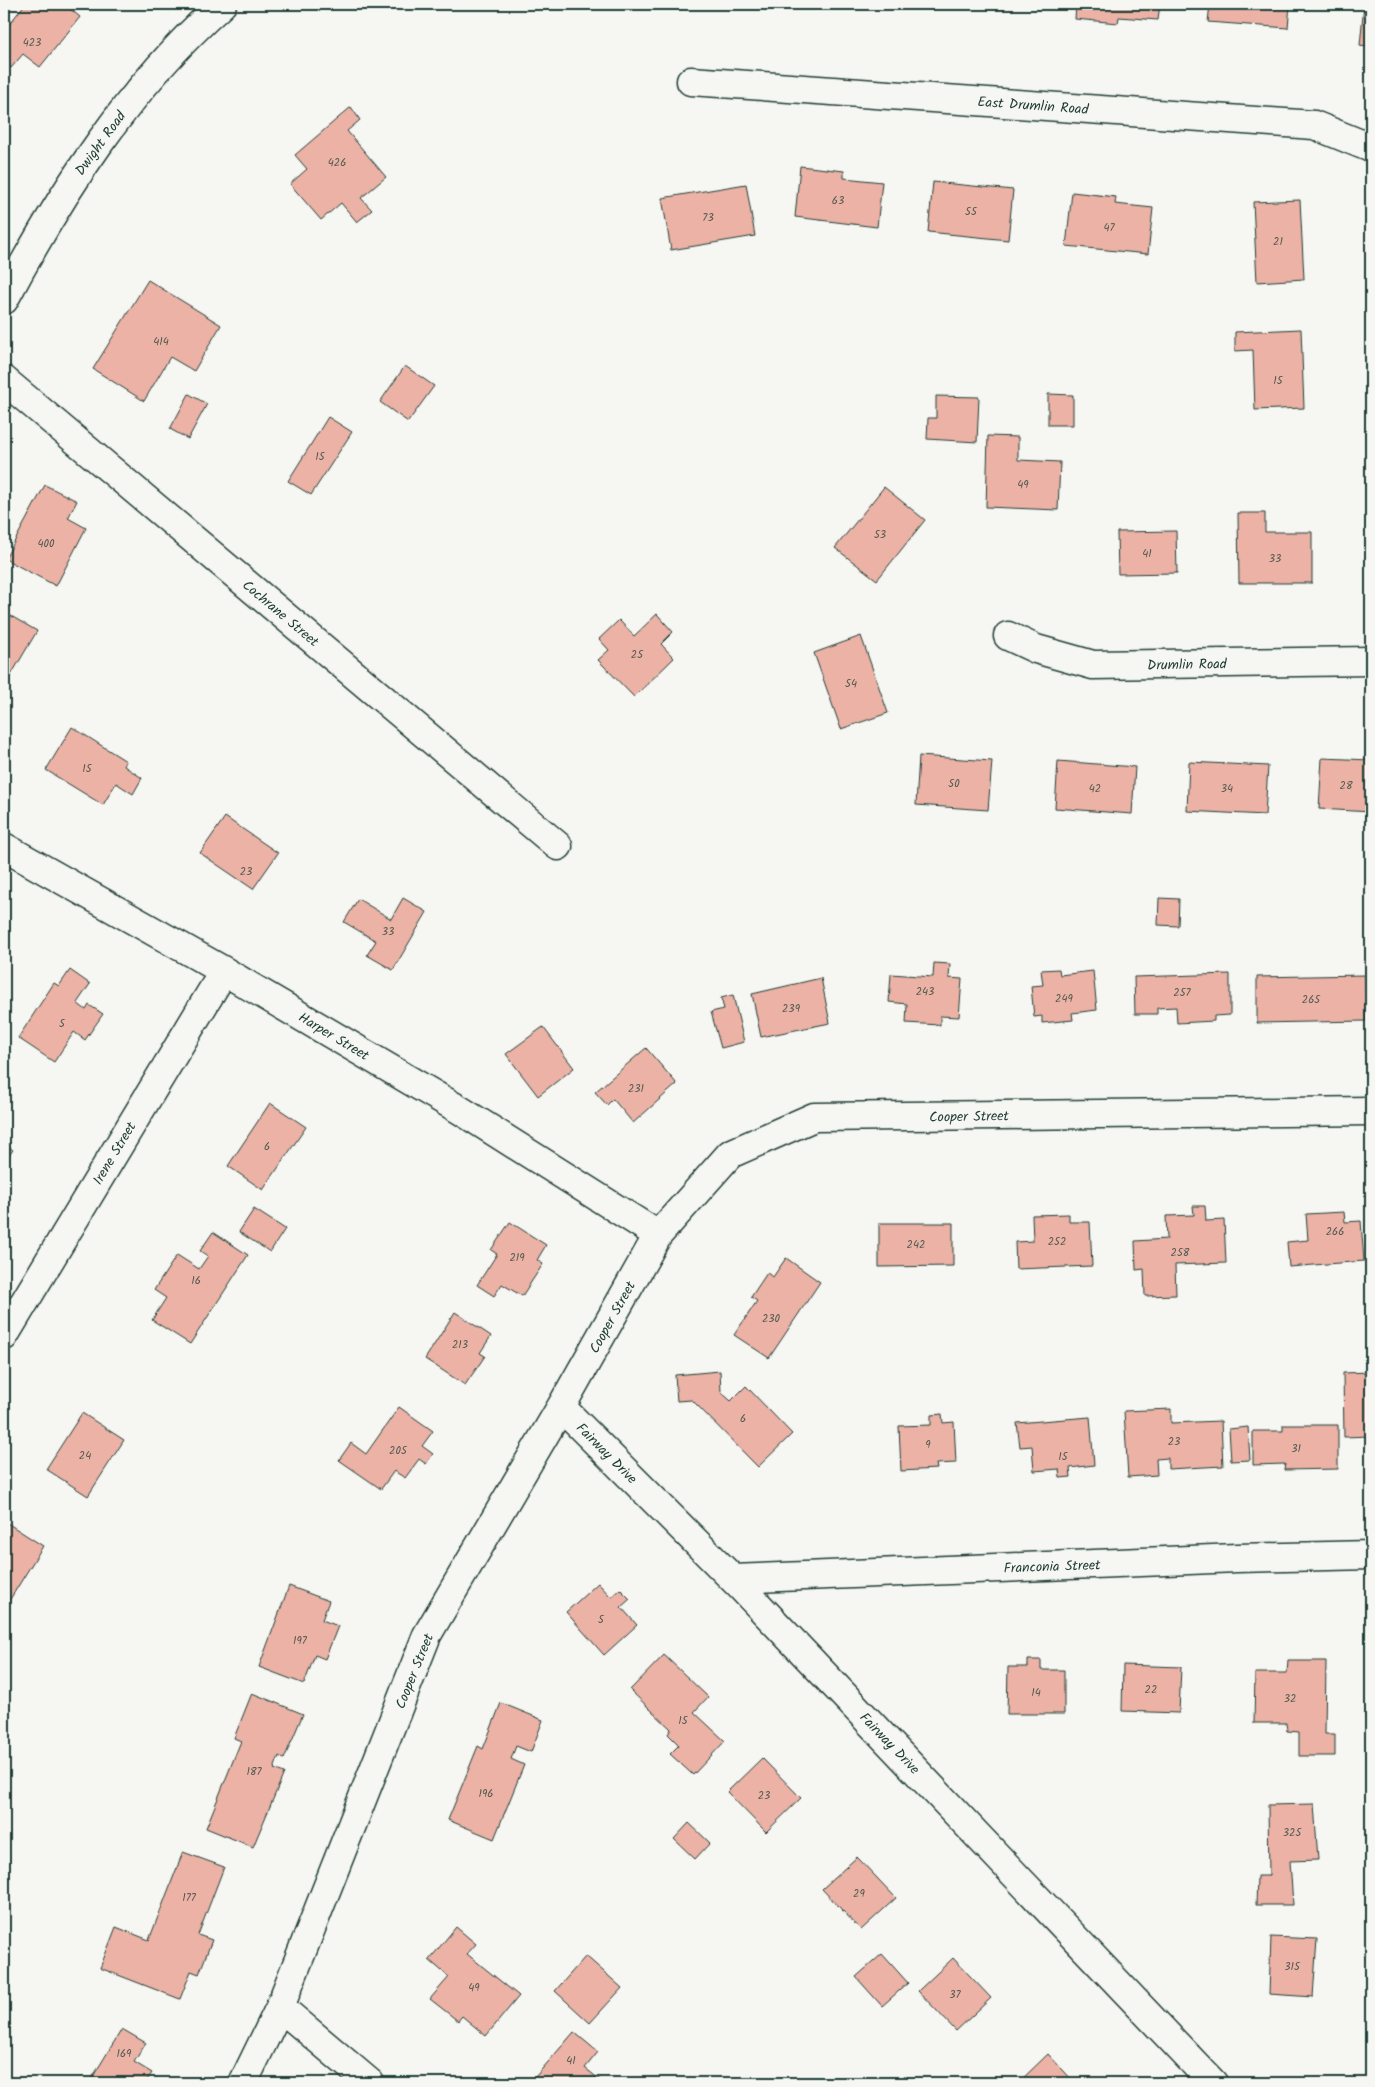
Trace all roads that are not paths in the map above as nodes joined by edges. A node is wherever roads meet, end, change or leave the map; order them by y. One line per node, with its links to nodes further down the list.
1 (222, 4): 4 (street, Dwight Road)
2 (690, 81): 3 (street, East Drumlin Road)
3 (1371, 148)
4 (4, 300)
5 (4, 380): 8 (street, Cochrane Street)
6 (1008, 636): 7 (street, Drumlin Road)
7 (1371, 661)
8 (558, 846)
9 (4, 847): 10 (street, Harper Street)
10 (224, 971): 12 (street, Harper Street); 13 (street, Irene Street)
11 (1371, 1111): 12 (street, Cooper Street)
12 (658, 1235): 14 (street, Cooper Street)
13 (4, 1336)
14 (561, 1407): 16 (street, Fairway Drive); 17 (street, Cooper Street)
15 (1371, 1555): 16 (street, Franconia Street)
16 (733, 1579): 20 (street, Fairway Drive)
17 (280, 2007): 18 (street, Cooper Street); 19 (street)
18 (243, 2083)
19 (370, 2083)
20 (1214, 2083)

